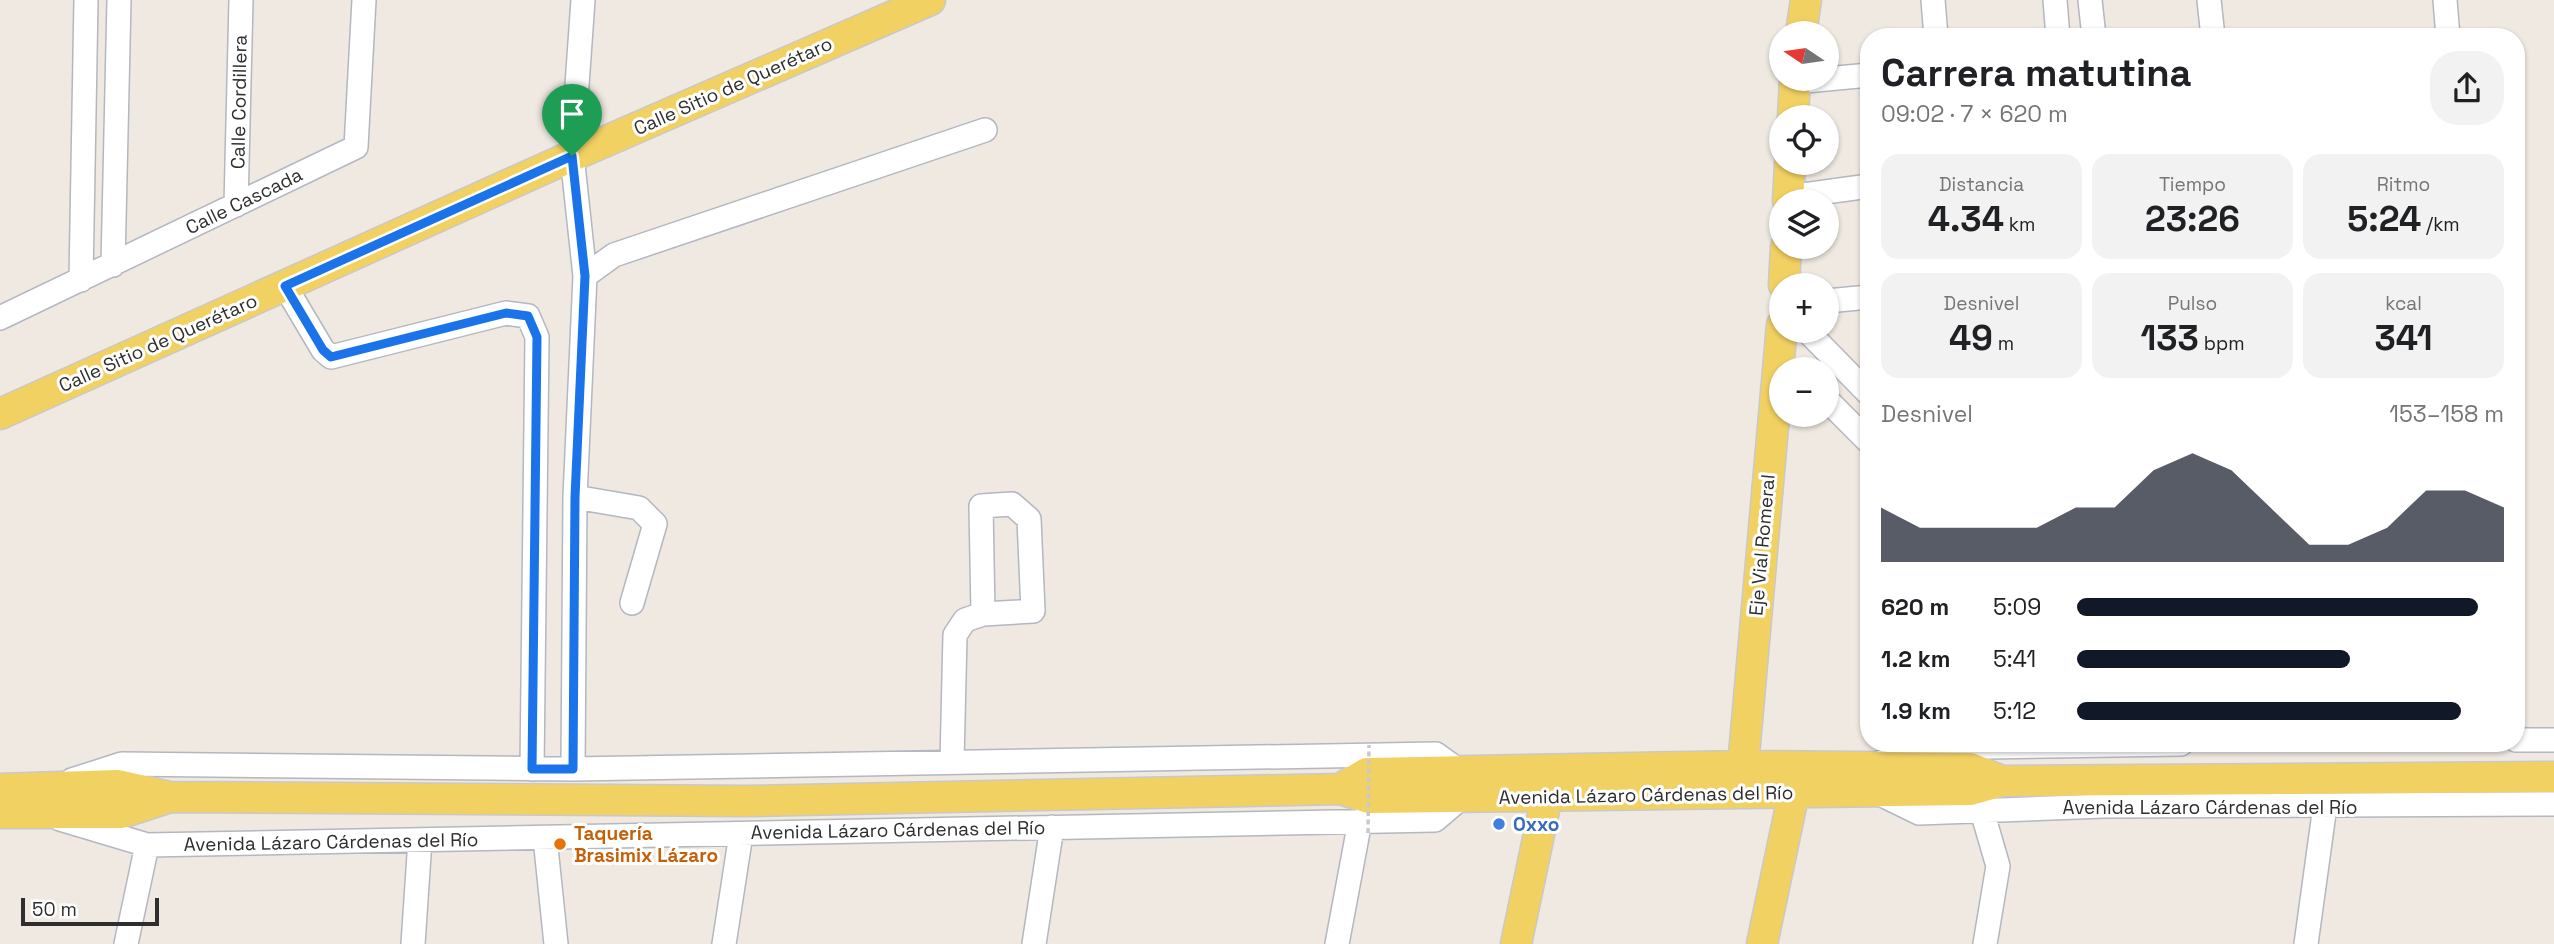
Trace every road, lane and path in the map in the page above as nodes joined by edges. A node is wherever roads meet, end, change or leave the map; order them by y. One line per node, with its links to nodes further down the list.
1 (86, 0): 28 (street)
2 (119, 0): 26 (street)
3 (241, 0): 25 (street, Calle Cordillera)
4 (364, 0): 25 (street, Calle Cascada)
5 (583, 0): 22 (street)
6 (930, 0): 22 (main road, Calle Sitio de Querétaro)
7 (1806, 0): 13 (main road)
8 (1933, 0): 14 (street)
9 (2055, 0): 15 (street)
10 (2090, 0): 16 (street)
11 (2209, 0): 17 (street)
12 (2445, 0): 18 (street)
13 (1803, 21)
14 (1935, 28)
15 (2058, 28)
16 (2093, 28)
17 (2212, 28)
18 (2447, 28)
19 (1860, 76): 20 (street)
20 (1839, 77)
21 (985, 130): 27 (street)
22 (572, 156): 27 (street); 29 (main road, Calle Sitio de Querétaro)
23 (1860, 187): 24 (street)
24 (1839, 191)
25 (236, 205): 26 (street, Calle Cascada)
26 (113, 265): 28 (street, Calle Cascada)
27 (585, 276): 39 (street)
28 (81, 280): 32 (street, Calle Cascada)
29 (285, 286): 37 (main road, Calle Sitio de Querétaro); 48 (street)
30 (1860, 298): 31 (street)
31 (1839, 300)
32 (0, 318)
33 (1819, 343): 35 (street)
34 (1785, 349): 47 (main road, Eje Vial Romeral)
35 (1860, 385)
36 (1839, 412): 38 (street)
37 (0, 414)
38 (1860, 433)
39 (575, 497): 40 (street); 49 (street)
40 (632, 603)
41 (983, 614): 41 (street); 46 (street)
42 (2525, 740): 43 (street)
43 (2554, 740)
44 (1369, 745): 64 (path, bridge)
45 (1914, 752): 51 (street, Avenida Lázaro Cárdenas del Río)
46 (952, 762): 49 (street, Avenida Lázaro Cárdenas del Río); 54 (street, Avenida Lázaro Cárdenas del Río)
47 (1743, 766): 52 (main road, Avenida Lázaro Cárdenas del Río); 53 (main road, Avenida Lázaro Cárdenas del Río)
48 (532, 769): 49 (street, Avenida Lázaro Cárdenas del Río); 55 (street, Avenida Lázaro Cárdenas del Río)
49 (573, 769)
50 (2554, 777): 51 (main road, Avenida Lázaro Cárdenas del Río)
51 (1871, 778): 52 (main road, Avenida Lázaro Cárdenas del Río); 60 (street, Avenida Lázaro Cárdenas del Río)
52 (1797, 780): 53 (main road, Avenida Lázaro Cárdenas del Río); 76 (main road)
53 (1550, 783): 54 (main road, Avenida Lázaro Cárdenas del Río); 75 (main road)
54 (1461, 784): 57 (main road, Avenida Lázaro Cárdenas del Río); 64 (street, Avenida Lázaro Cárdenas del Río)
55 (53, 786): 56 (main road, Avenida Lázaro Cárdenas del Río); 57 (main road, Avenida Lázaro Cárdenas del Río)
56 (0, 789)
57 (170, 797): 61 (main road, Avenida Lázaro Cárdenas del Río)
58 (2554, 804): 59 (street, Avenida Lázaro Cárdenas del Río)
59 (2325, 806): 60 (street, Avenida Lázaro Cárdenas del Río); 78 (street)
60 (1982, 811): 77 (street)
61 (37, 812): 62 (main road, Avenida Lázaro Cárdenas del Río); 68 (street, Avenida Lázaro Cárdenas del Río)
62 (0, 813)
63 (1052, 827): 64 (street, Avenida Lázaro Cárdenas del Río); 65 (street, Avenida Lázaro Cárdenas del Río); 73 (street)
64 (1364, 827): 74 (street)
65 (741, 834): 66 (street, Avenida Lázaro Cárdenas del Río); 72 (street)
66 (545, 838): 67 (street, Avenida Lázaro Cárdenas del Río); 71 (street)
67 (420, 840): 68 (street, Avenida Lázaro Cárdenas del Río); 70 (street)
68 (147, 845): 69 (street)
69 (126, 944)
70 (413, 944)
71 (556, 944)
72 (724, 944)
73 (1034, 944)
74 (1338, 944)
75 (1516, 944)
76 (1762, 944)
77 (1985, 944)
78 (2306, 944)

